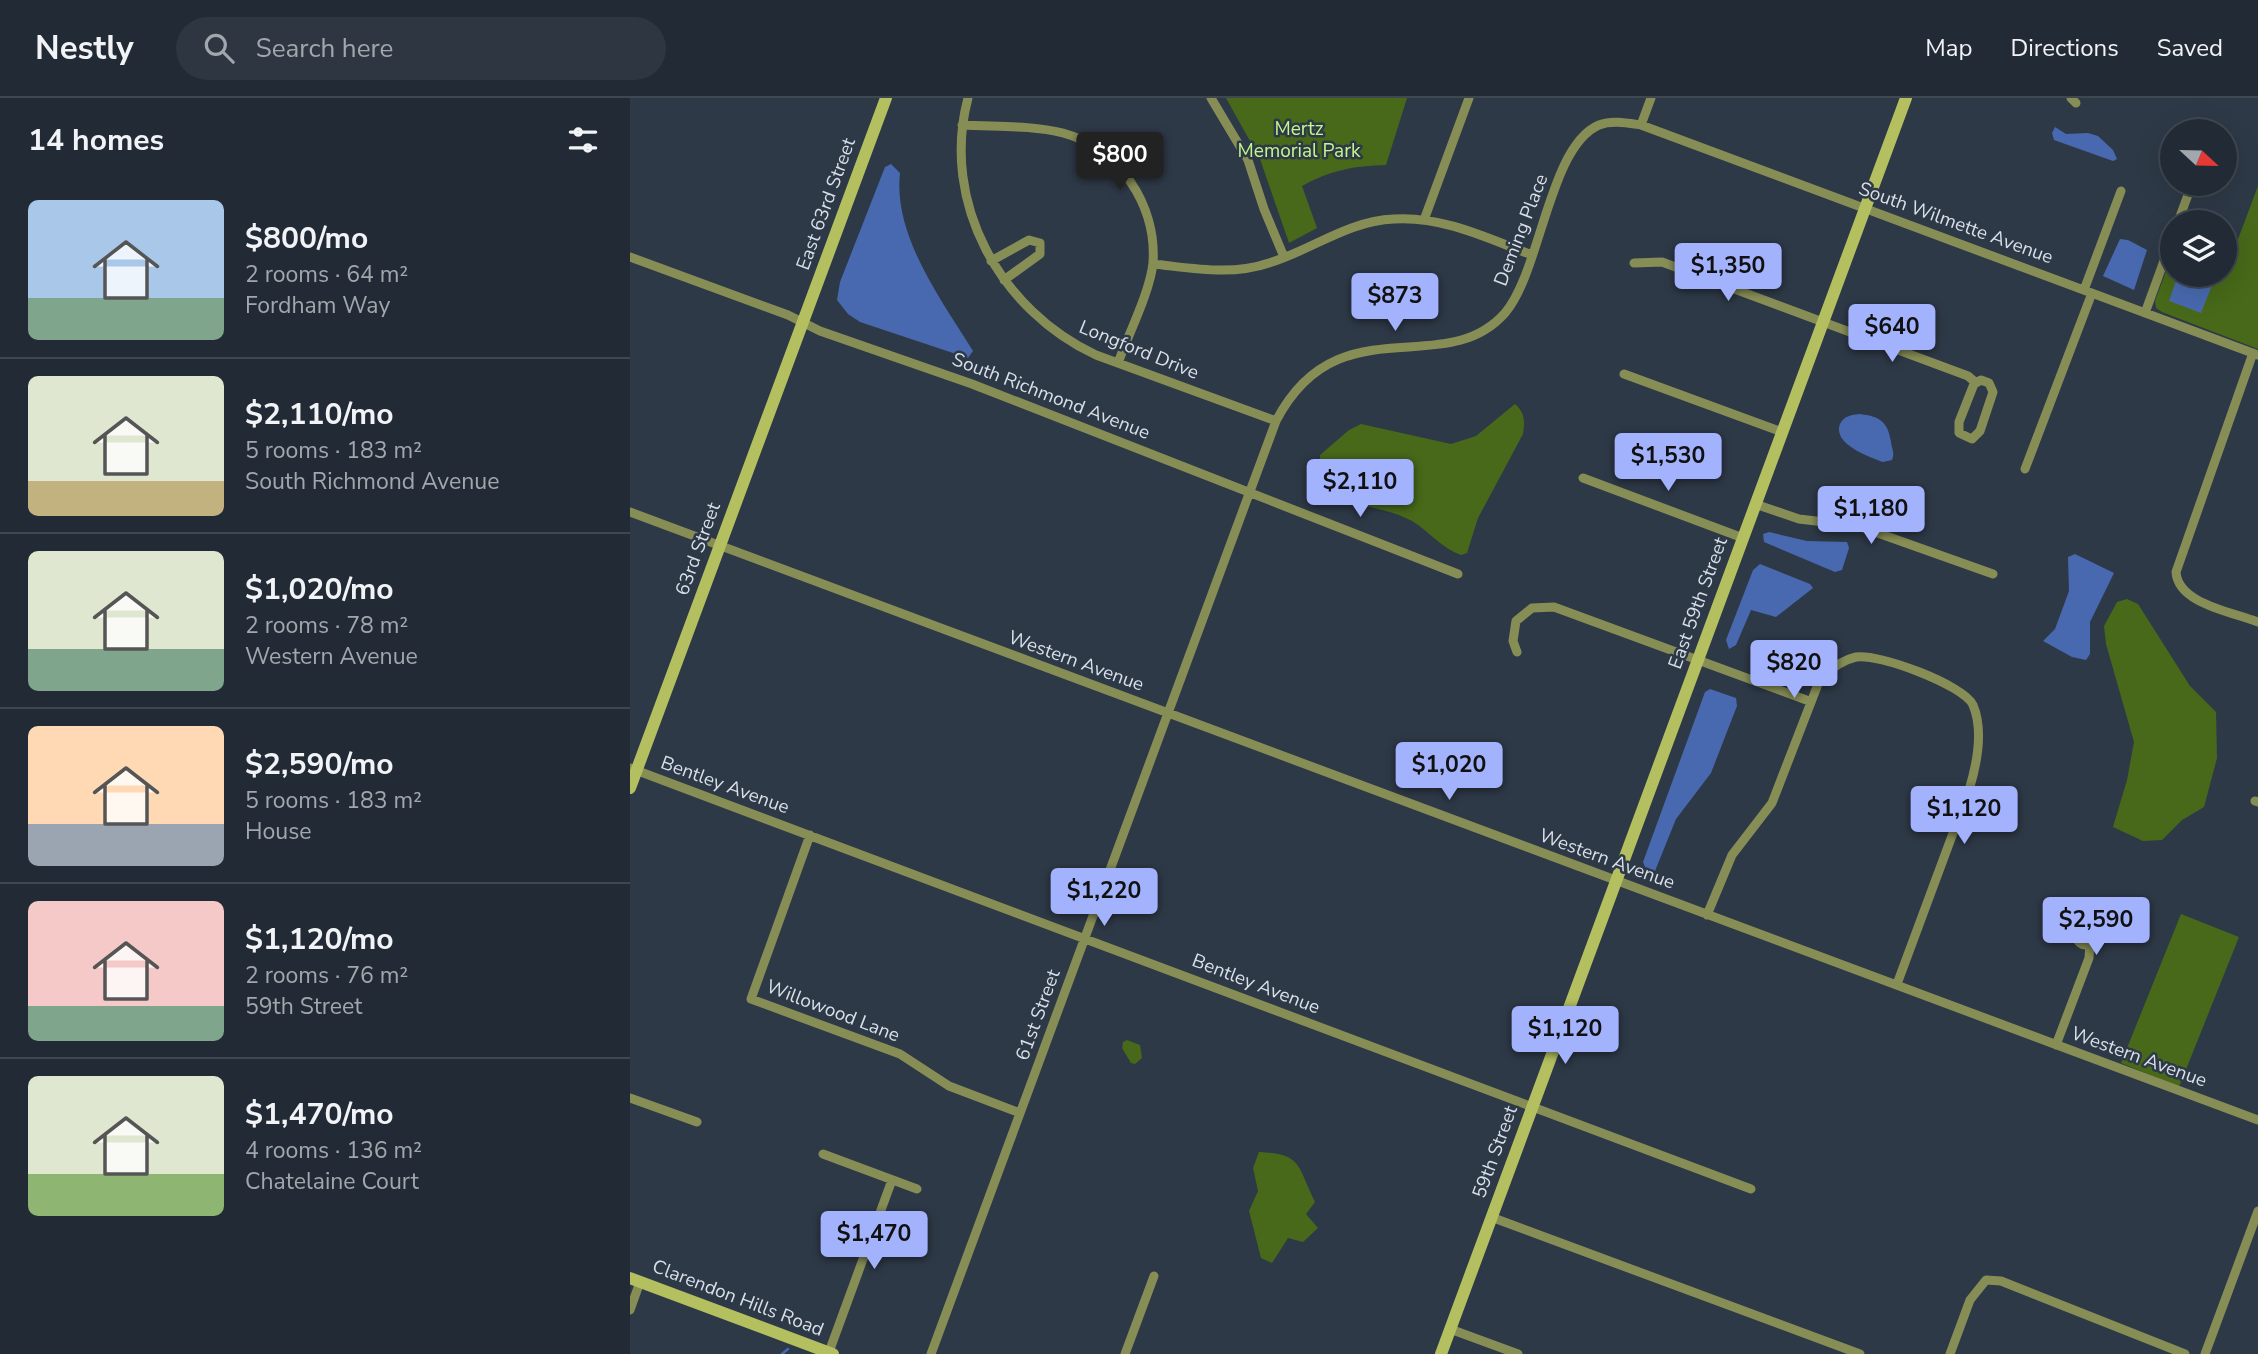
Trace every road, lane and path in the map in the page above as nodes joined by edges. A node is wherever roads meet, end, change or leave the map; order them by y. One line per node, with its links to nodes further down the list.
1 (886, 98): 23 (street, East 63rd Street)
2 (968, 98): 7 (street, Longford Drive)
3 (1211, 98): 13 (street)
4 (1469, 98): 11 (street)
5 (1651, 98): 8 (street)
6 (1906, 98): 10 (street, East 59th Street)
7 (962, 125): 15 (street, Longford Drive); 17 (street)
8 (1641, 125): 10 (street, South Wilmette Avenue); 12 (street, Deming Place)
9 (2121, 191): 20 (street)
10 (1865, 208): 20 (street, South Wilmette Avenue); 22 (street, East 59th Street)
11 (1424, 220): 12 (street); 13 (street)
12 (1532, 255): 28 (street, Deming Place)
13 (1284, 257): 17 (street)
14 (630, 259): 23 (street, South Richmond Avenue)
15 (991, 261): 19 (street, Longford Drive); 19 (street)
16 (1634, 263): 22 (street)
17 (1153, 264): 25 (street)
18 (2160, 271): 21 (street)
19 (1004, 279): 25 (street, Longford Drive)
20 (2088, 292): 21 (street, South Wilmette Avenue); 30 (street)
21 (2144, 313): 24 (street, South Wilmette Avenue)
22 (1823, 322): 27 (street); 29 (street, East 59th Street)
23 (803, 324): 32 (street, South Richmond Avenue); 36 (street, 63rd Street)
24 (2255, 354): 39 (street)
25 (1118, 363): 28 (street, Longford Drive)
26 (1624, 374): 29 (street)
27 (1975, 382): 27 (street)
28 (1276, 421): 32 (street, Deming Place)
29 (1782, 432): 33 (street, East 59th Street)
30 (2025, 469)
31 (1583, 478): 35 (street)
32 (1251, 491): 37 (street, South Richmond Avenue); 43 (street, 61st Street)
33 (1755, 504): 35 (street, East 59th Street); 38 (street)
34 (630, 512): 36 (street, Western Avenue)
35 (1743, 538): 41 (street, East 59th Street)
36 (720, 546): 43 (street, Western Avenue); 45 (street, 63rd Street)
37 (1458, 574)
38 (1993, 574)
39 (2258, 622)
40 (1517, 652): 41 (street)
41 (1698, 658): 42 (street); 44 (street, East 59th Street)
42 (1810, 701): 49 (street); 52 (street)
43 (1168, 713): 48 (street, Western Avenue); 50 (street, 61st Street)
44 (1658, 767): 48 (street, 59th Street)
45 (633, 769): 46 (street, 63rd Street); 47 (street, Bentley Avenue)
46 (630, 788)
47 (810, 835): 50 (street, Bentley Avenue); 56 (street, Willowood Lane)
48 (1616, 881): 49 (street, Western Avenue); 55 (street, 59th Street)
49 (1707, 915): 52 (street, Western Avenue)
50 (1085, 938): 55 (street, Bentley Avenue); 56 (street, 61st Street)
51 (2090, 944): 53 (street)
52 (1897, 984): 53 (street, Western Avenue)
53 (2056, 1045): 57 (street, Western Avenue)
54 (630, 1098): 58 (street)
55 (1531, 1107): 62 (street, Bentley Avenue); 64 (street, 59th Street)
56 (1020, 1113): 71 (street, 61st Street)
57 (2258, 1120)
58 (697, 1122)
59 (823, 1154): 60 (street)
60 (892, 1180): 61 (street); 70 (street)
61 (917, 1189)
62 (1751, 1189)
63 (2258, 1211): 78 (street)
64 (1491, 1217): 68 (street, 59th Street); 75 (street)
65 (1154, 1276): 72 (street)
66 (635, 1280): 67 (street); 69 (street, Clarendon Hills Road)
67 (630, 1310)
68 (1450, 1329): 73 (street, 59th Street); 74 (street)
69 (805, 1349): 70 (street, Clarendon Hills Road)
70 (831, 1353)
71 (931, 1354)
72 (1125, 1354)
73 (1441, 1354)
74 (1518, 1354)
75 (1860, 1354)
76 (1950, 1354): 77 (street)
77 (2185, 1354)
78 (2205, 1354)

